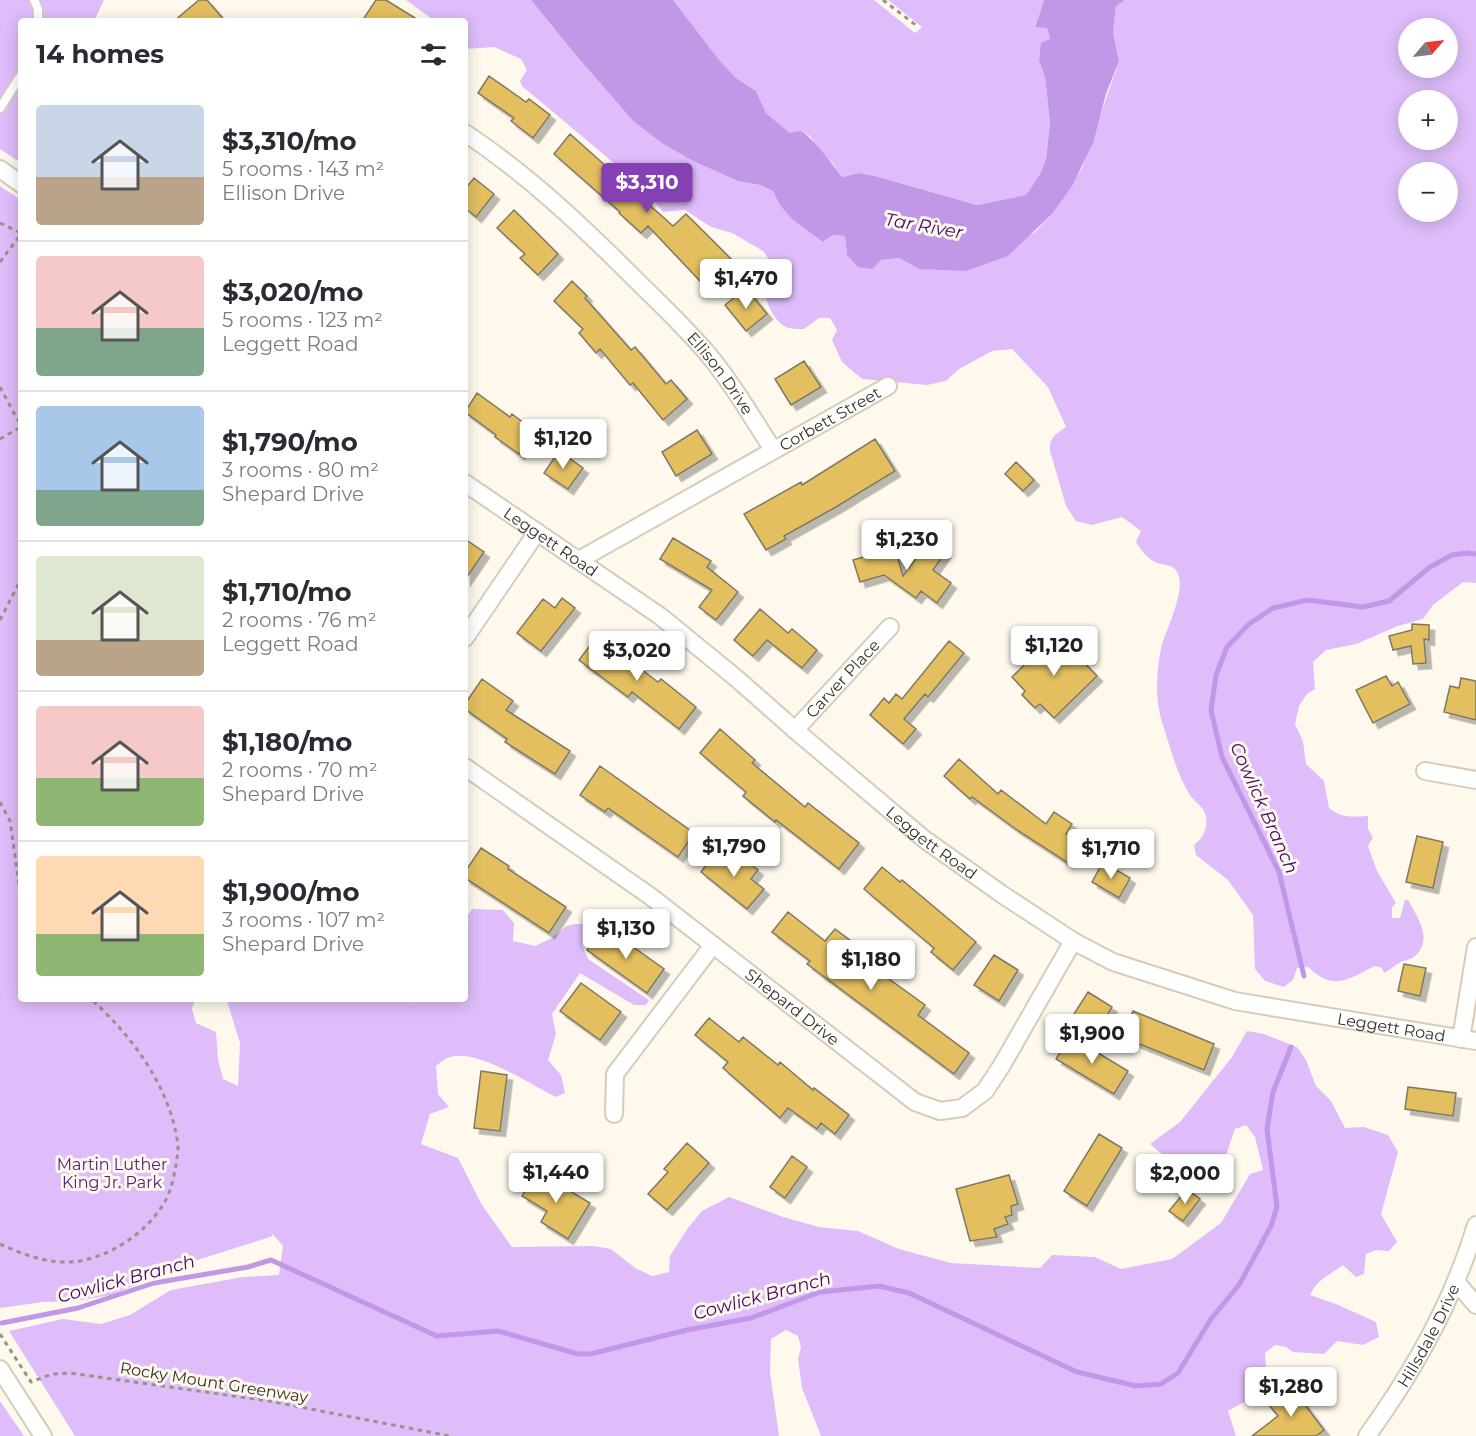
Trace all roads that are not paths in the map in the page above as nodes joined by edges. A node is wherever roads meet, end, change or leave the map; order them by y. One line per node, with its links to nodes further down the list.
1 (34, 0): 2 (lane)
2 (38, 18)
3 (18, 80): 4 (lane)
4 (0, 108)
5 (468, 135): 9 (street, Ellison Drive)
6 (0, 170): 7 (street)
7 (18, 182)
8 (888, 386): 9 (street, Corbett Street)
9 (773, 450): 12 (street)
10 (468, 485): 11 (street, Leggett Road)
11 (537, 532): 12 (street, Leggett Road); 14 (street)
12 (579, 560): 15 (street, Leggett Road)
13 (890, 627): 15 (street, Carver Place)
14 (468, 634)
15 (795, 730): 19 (street, Leggett Road)
16 (468, 769): 20 (street, Shepard Drive)
17 (1425, 771): 18 (street)
18 (1476, 780)
19 (1073, 941): 20 (street, Shepard Drive); 22 (street, Leggett Road)
20 (713, 945): 23 (street)
21 (1476, 947): 22 (street)
22 (1469, 1040)
23 (614, 1114)
24 (1476, 1225): 25 (street, Hillsdale Drive)
25 (1456, 1282): 26 (street); 29 (street, Hillsdale Drive)
26 (1476, 1305)
27 (0, 1369): 28 (street)
28 (43, 1436)
29 (1367, 1436)

